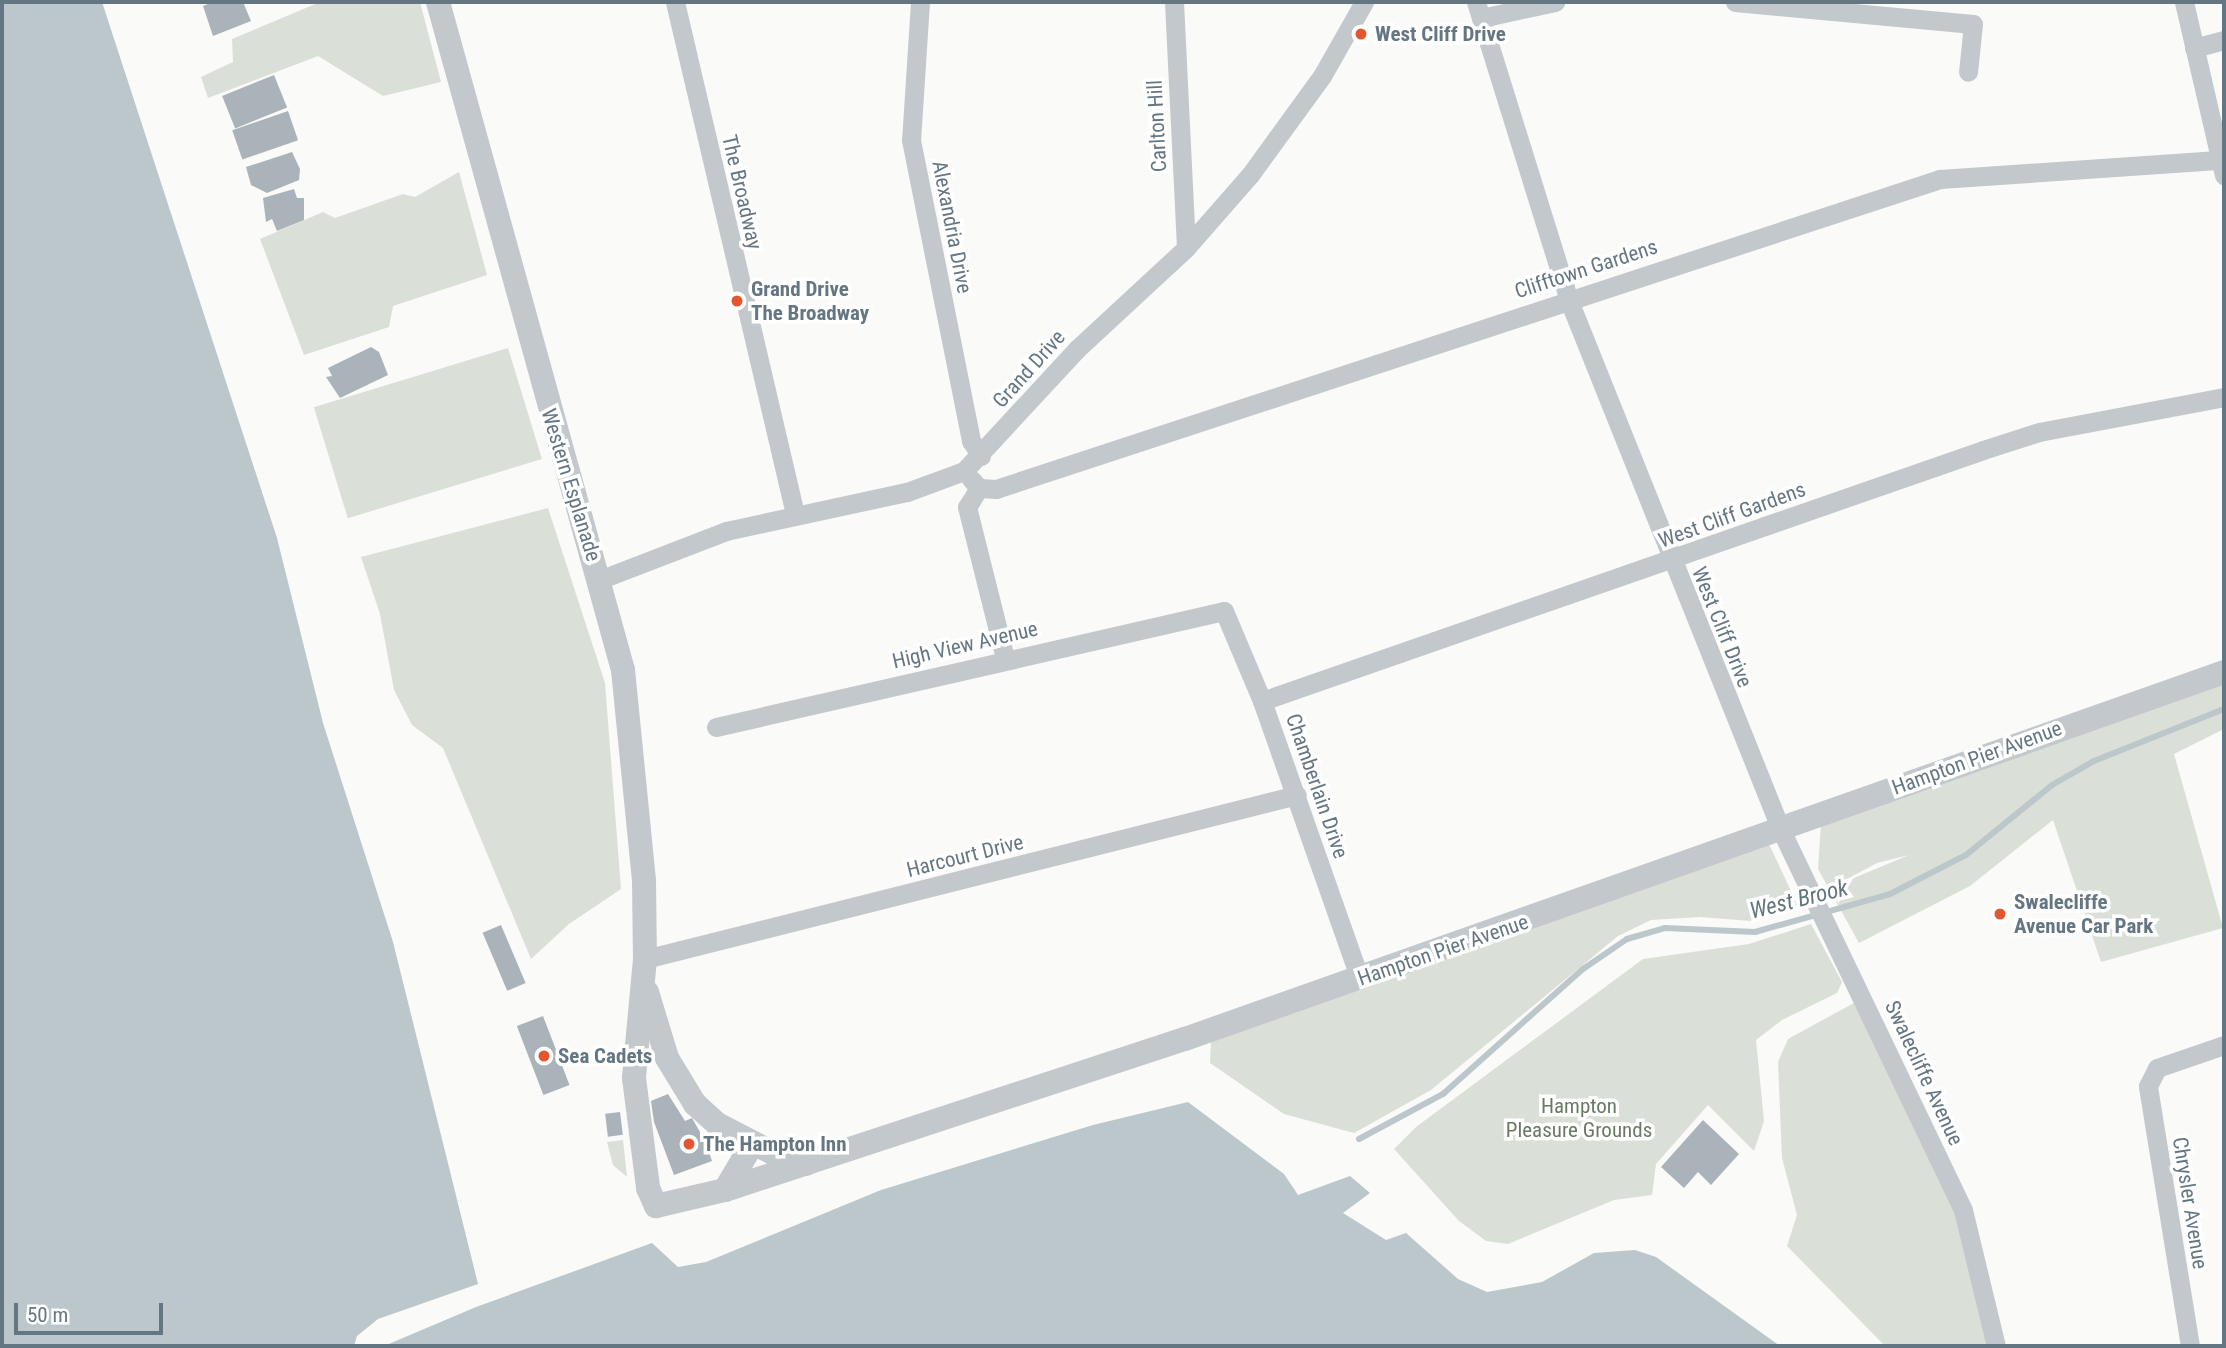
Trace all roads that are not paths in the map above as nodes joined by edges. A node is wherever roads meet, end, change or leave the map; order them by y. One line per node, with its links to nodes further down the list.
1 (438, 2): 22 (street, Western Esplanade)
2 (675, 2): 20 (street, The Broadway)
3 (920, 2): 17 (street, Alexandria Drive)
4 (1174, 2): 14 (street, Carlton Hill)
5 (1364, 2): 14 (street, Grand Drive)
6 (1555, 2): 9 (street)
7 (1735, 2): 12 (street)
8 (2184, 2): 11 (street)
9 (1478, 10): 15 (street, West Cliff Drive)
10 (2224, 40): 11 (street)
11 (2194, 48): 13 (street)
12 (1968, 72)
13 (2223, 168): 15 (street, Clifftown Gardens)
14 (1186, 248): 17 (street, Grand Drive)
15 (1568, 298): 19 (street, Clifftown Gardens); 21 (street, West Cliff Drive)
16 (2224, 397): 21 (street, West Cliff Gardens)
17 (981, 456): 18 (street, Grand Drive)
18 (964, 471): 19 (street); 20 (street, Grand Drive)
19 (979, 488): 24 (street)
20 (795, 514): 22 (street, Grand Drive)
21 (1670, 562): 26 (street, West Cliff Gardens); 29 (street, West Cliff Drive)
22 (599, 580): 30 (street, Western Esplanade)
23 (1224, 611): 24 (street, High View Avenue); 26 (street, Chamberlain Drive)
24 (1006, 658): 27 (street, High View Avenue)
25 (2224, 672): 29 (street, Hampton Pier Avenue)
26 (1262, 701): 28 (street, Chamberlain Drive)
27 (716, 727)
28 (1297, 795): 30 (street, Harcourt Drive); 31 (street, Chamberlain Drive)
29 (1782, 830): 31 (street, Hampton Pier Avenue); 39 (street, Swalecliffe Avenue)
30 (644, 968): 33 (street, Western Esplanade); 34 (street, Western Esplanade)
31 (1360, 979): 36 (street, Hampton Pier Avenue)
32 (2224, 1045): 40 (street, Chrysler Avenue)
33 (673, 1067): 34 (street); 35 (street, Western Esplanade)
34 (634, 1078): 38 (street, Western Esplanade)
35 (753, 1143): 36 (street, Western Esplanade); 37 (street)
36 (806, 1164): 37 (street, Hampton Pier Avenue)
37 (725, 1190): 38 (street, Hampton Pier Avenue)
38 (656, 1206)
39 (1996, 1346)
40 (2190, 1346)

